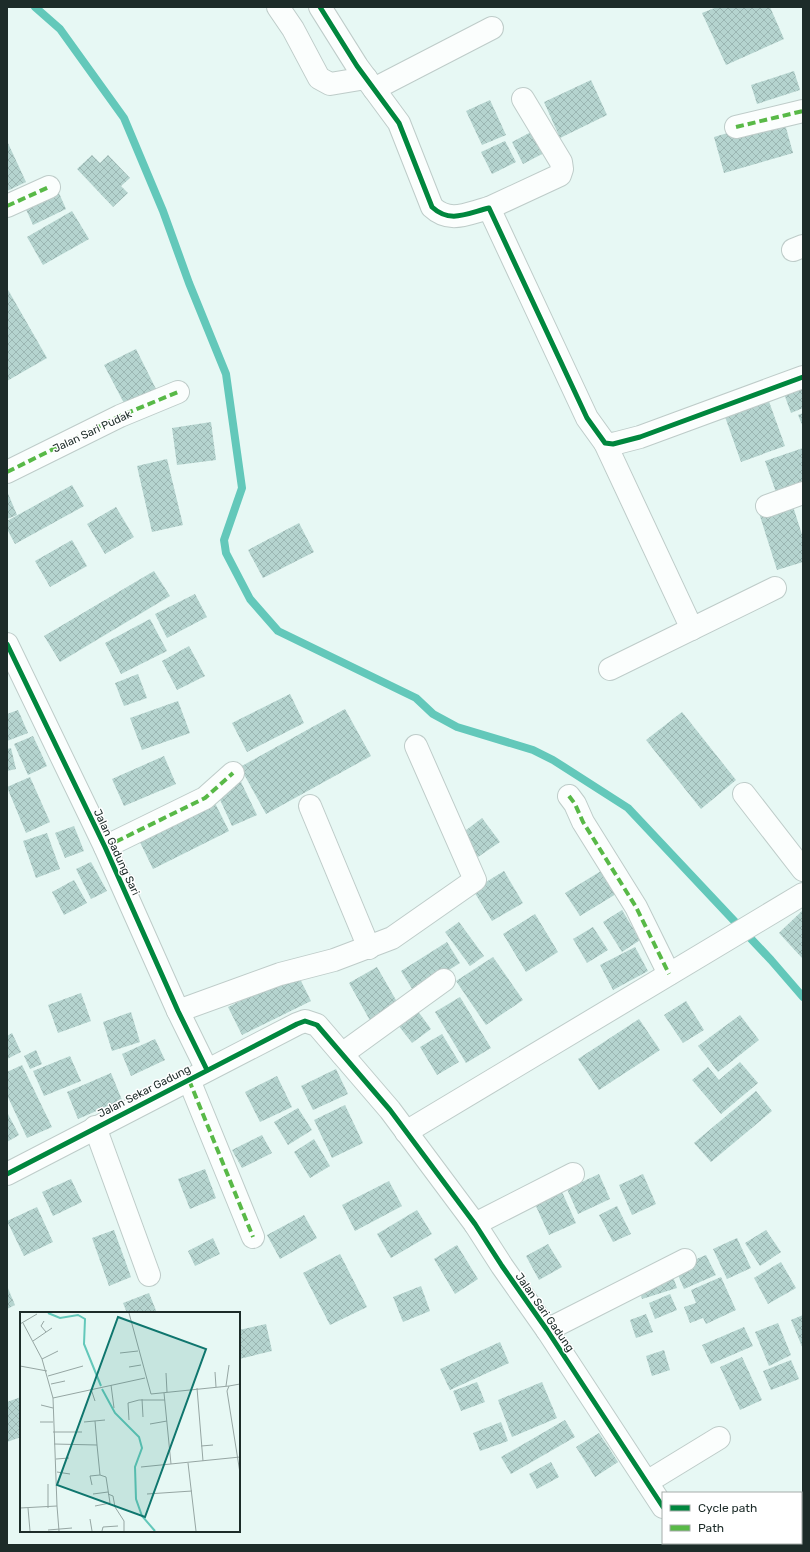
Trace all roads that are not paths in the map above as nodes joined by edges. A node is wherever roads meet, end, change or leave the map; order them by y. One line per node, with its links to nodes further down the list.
1 (278, 7): 4 (street)
2 (320, 7): 4 (street)
3 (492, 28): 4 (street)
4 (370, 83): 10 (street)
5 (523, 99): 10 (street)
6 (803, 111): 7 (street)
7 (736, 127)
8 (49, 187): 9 (street)
9 (7, 206)
10 (489, 208): 13 (street)
11 (803, 377): 13 (street)
12 (178, 392): 14 (street, Jalan Sari Pudak)
13 (605, 443): 18 (street)
14 (7, 472)
15 (803, 493): 16 (street)
16 (767, 506)
17 (775, 588): 18 (street)
18 (692, 629): 20 (street)
19 (7, 644): 26 (street, Jalan Gadung Sari)
20 (610, 669)
21 (416, 746): 29 (street)
22 (233, 773): 26 (street)
23 (744, 794): 27 (street)
24 (569, 796): 30 (street)
25 (310, 806): 29 (street)
26 (105, 847): 32 (street, Jalan Gadung Sari)
27 (803, 870)
28 (803, 894): 30 (street)
29 (369, 948): 32 (street)
30 (669, 974): 36 (street)
31 (444, 980): 33 (street)
32 (178, 1011): 34 (street, Jalan Gadung Sari)
33 (342, 1054): 34 (street, Jalan Sekar Gadung); 36 (street, Jalan Sekar Gadung)
34 (198, 1075): 35 (street, Jalan Sekar Gadung); 40 (street, Jalan Gadung Sari)
35 (95, 1127): 37 (street, Jalan Sekar Gadung); 42 (street)
36 (406, 1132): 39 (street, Jalan Sari Gadung)
37 (7, 1174)
38 (573, 1174): 39 (street)
39 (475, 1224): 43 (street, Jalan Sari Gadung)
40 (253, 1237)
41 (684, 1260): 43 (street)
42 (149, 1275)
43 (547, 1330): 45 (street, Jalan Sari Gadung)
44 (719, 1438): 45 (street)
45 (647, 1482): 46 (street, Jalan Sari Gadung)
46 (662, 1505)

